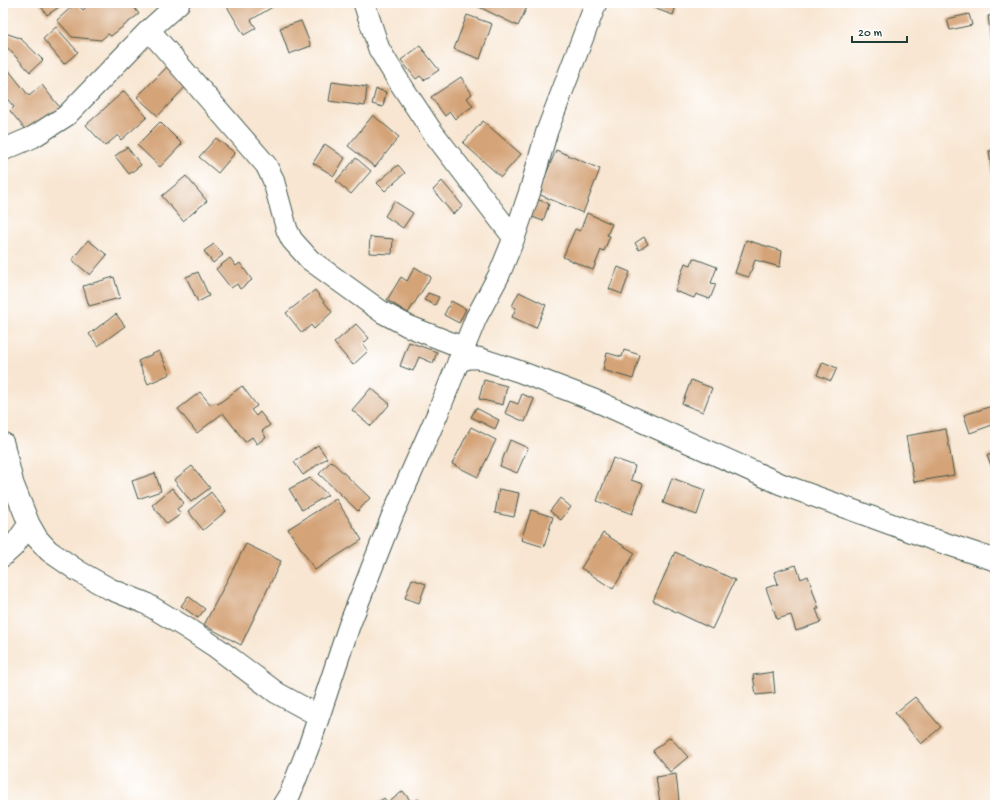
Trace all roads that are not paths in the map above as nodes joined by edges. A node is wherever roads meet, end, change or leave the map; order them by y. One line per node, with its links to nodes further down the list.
1 (180, 3): 4 (street)
2 (364, 3): 6 (street)
3 (596, 3): 6 (street)
4 (149, 30): 5 (street); 7 (street)
5 (3, 150)
6 (514, 238): 7 (street)
7 (461, 355): 11 (street); 12 (street)
8 (3, 443): 9 (street)
9 (28, 524): 10 (street); 12 (street)
10 (3, 556)
11 (995, 560)
12 (318, 716): 13 (street)
13 (283, 805)

